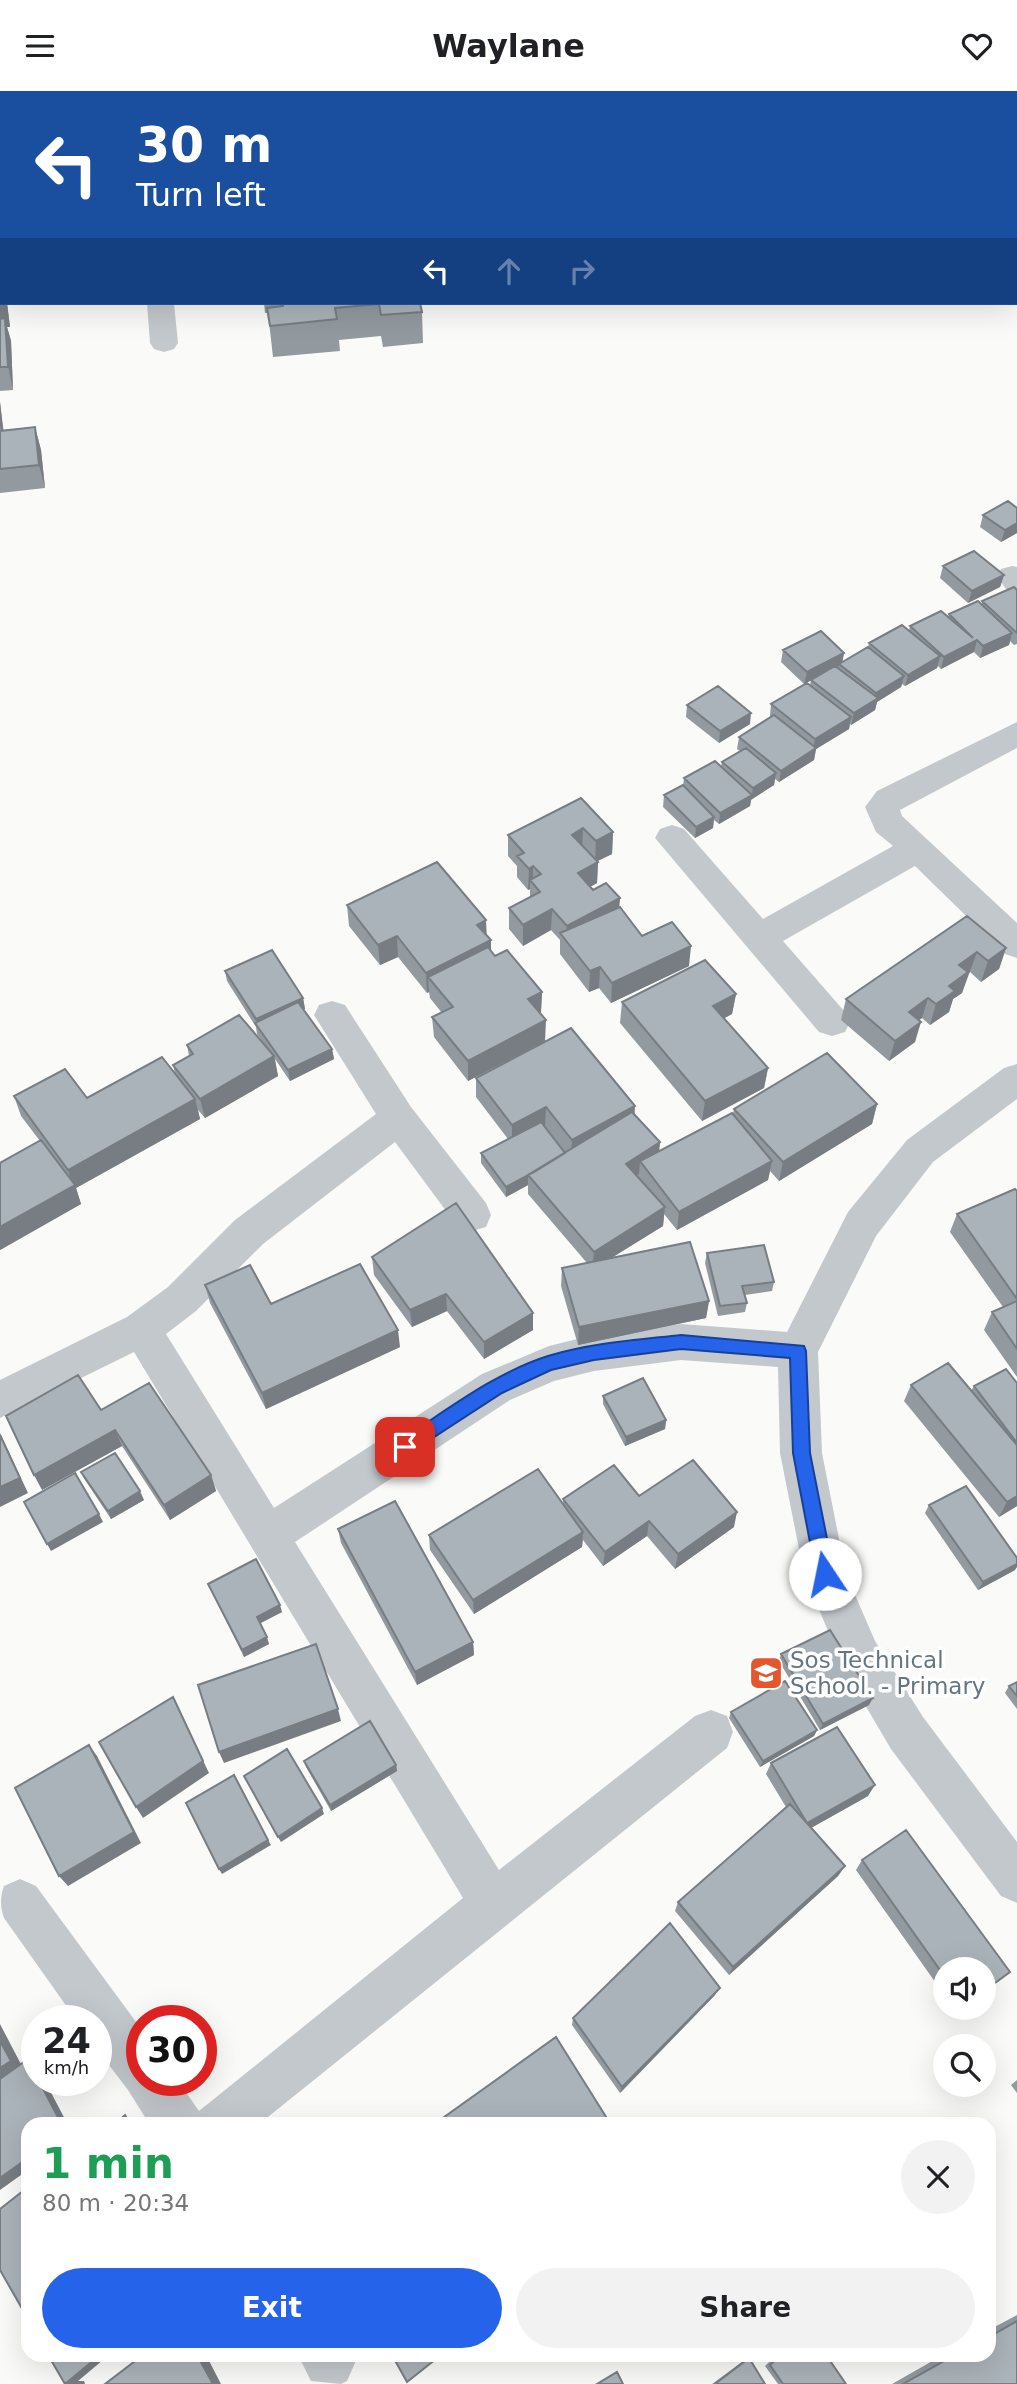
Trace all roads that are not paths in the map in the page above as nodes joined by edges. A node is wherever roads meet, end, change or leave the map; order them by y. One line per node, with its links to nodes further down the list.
1 (160, 305): 2 (street)
2 (164, 343)
3 (1017, 734): 5 (street)
4 (672, 838): 6 (street)
5 (918, 848): 6 (street); 7 (street)
6 (758, 938): 9 (street)
7 (1017, 944)
8 (332, 1015): 11 (street)
9 (832, 1022)
10 (1017, 1079): 14 (street)
11 (398, 1118): 12 (street); 13 (street)
12 (472, 1216)
13 (141, 1329): 15 (street); 16 (street)
14 (798, 1351): 16 (street); 18 (street)
15 (0, 1400)
16 (268, 1536): 20 (street)
17 (711, 1732): 20 (street)
18 (1017, 1880)
19 (20, 1902): 21 (street)
20 (493, 1904): 24 (street)
21 (126, 2049)
22 (160, 2096): 23 (street)
23 (174, 2117)
24 (228, 2117)

